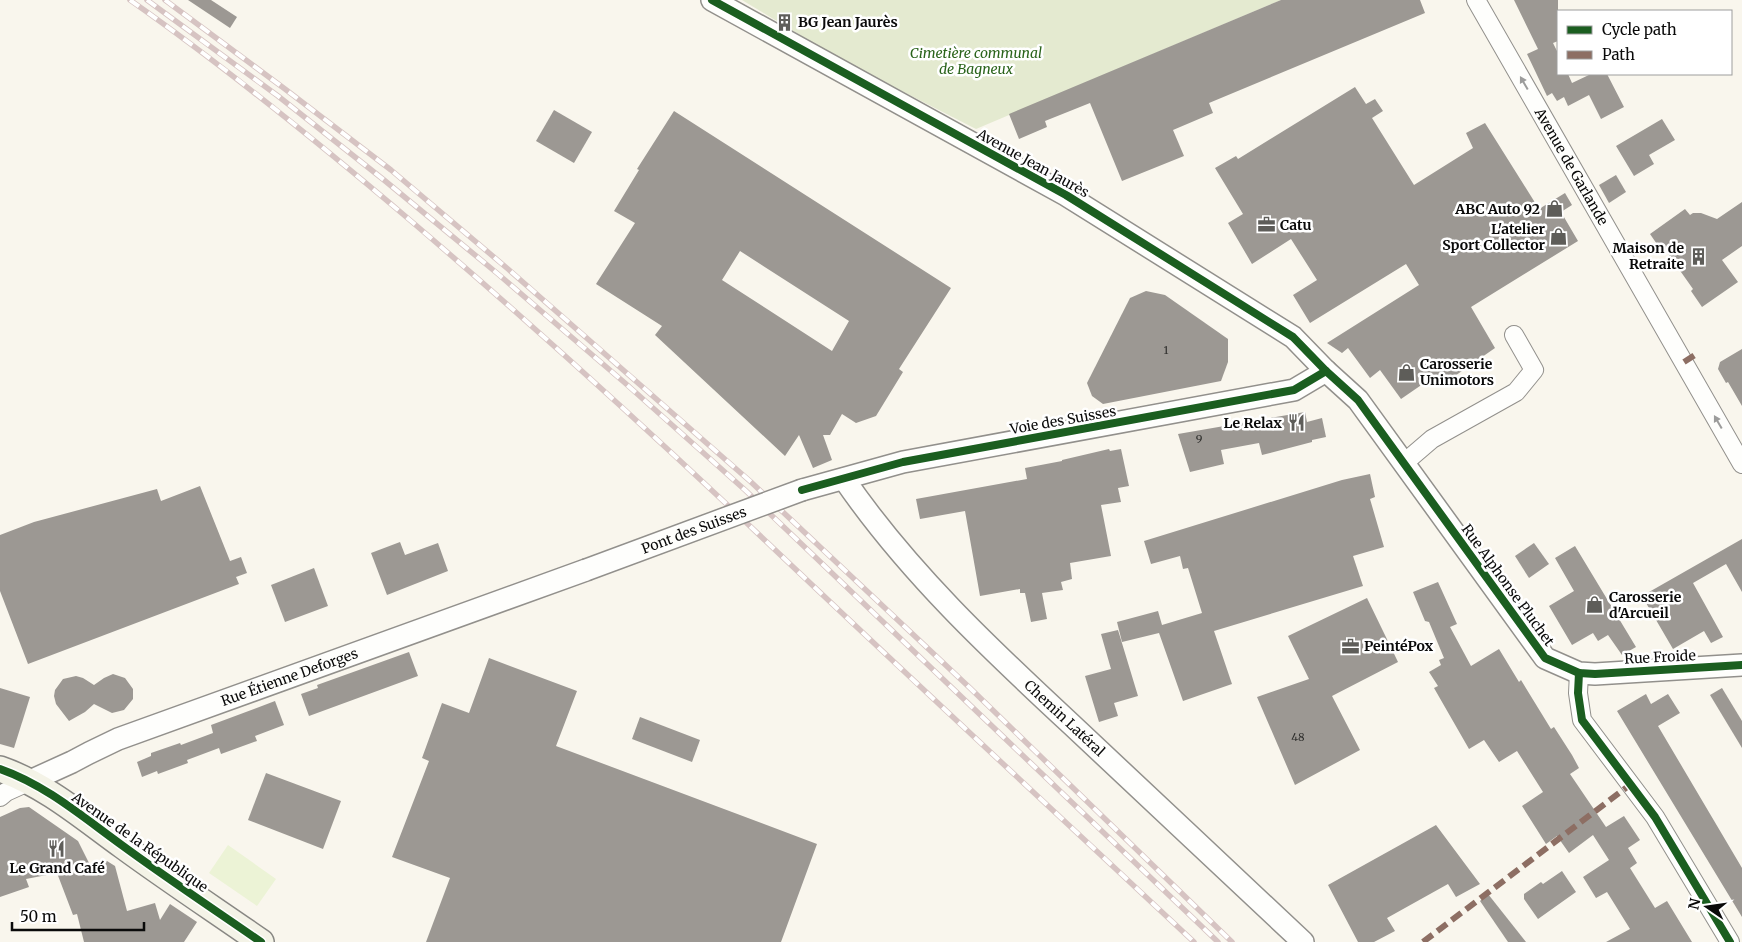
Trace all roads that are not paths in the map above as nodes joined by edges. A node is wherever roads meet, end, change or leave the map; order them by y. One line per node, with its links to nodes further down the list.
1 (712, 0): 4 (street, Avenue Jean Jaurès)
2 (1476, 0): 6 (street, Avenue de Garlande, one-way to 2)
3 (1514, 335): 5 (street)
4 (1326, 372): 5 (street, Rue Alphonse Pluchet); 7 (street, Voie des Suisses)
5 (1404, 463): 11 (street, Rue Alphonse Pluchet)
6 (1742, 464)
7 (844, 479): 8 (street, Voie des Suisses); 16 (street, Chemin Latéral)
8 (802, 490): 9 (street, Pont des Suisses, bridge)
9 (586, 570): 13 (street, Rue Étienne Deforges)
10 (1742, 665): 11 (street, Rue Froide)
11 (1578, 673): 17 (street)
12 (0, 769): 13 (main road, Avenue de la République)
13 (28, 782): 14 (street, Rue Étienne Deforges); 15 (main road, Avenue de la République)
14 (0, 797)
15 (261, 942)
16 (1303, 942)
17 (1730, 942)

